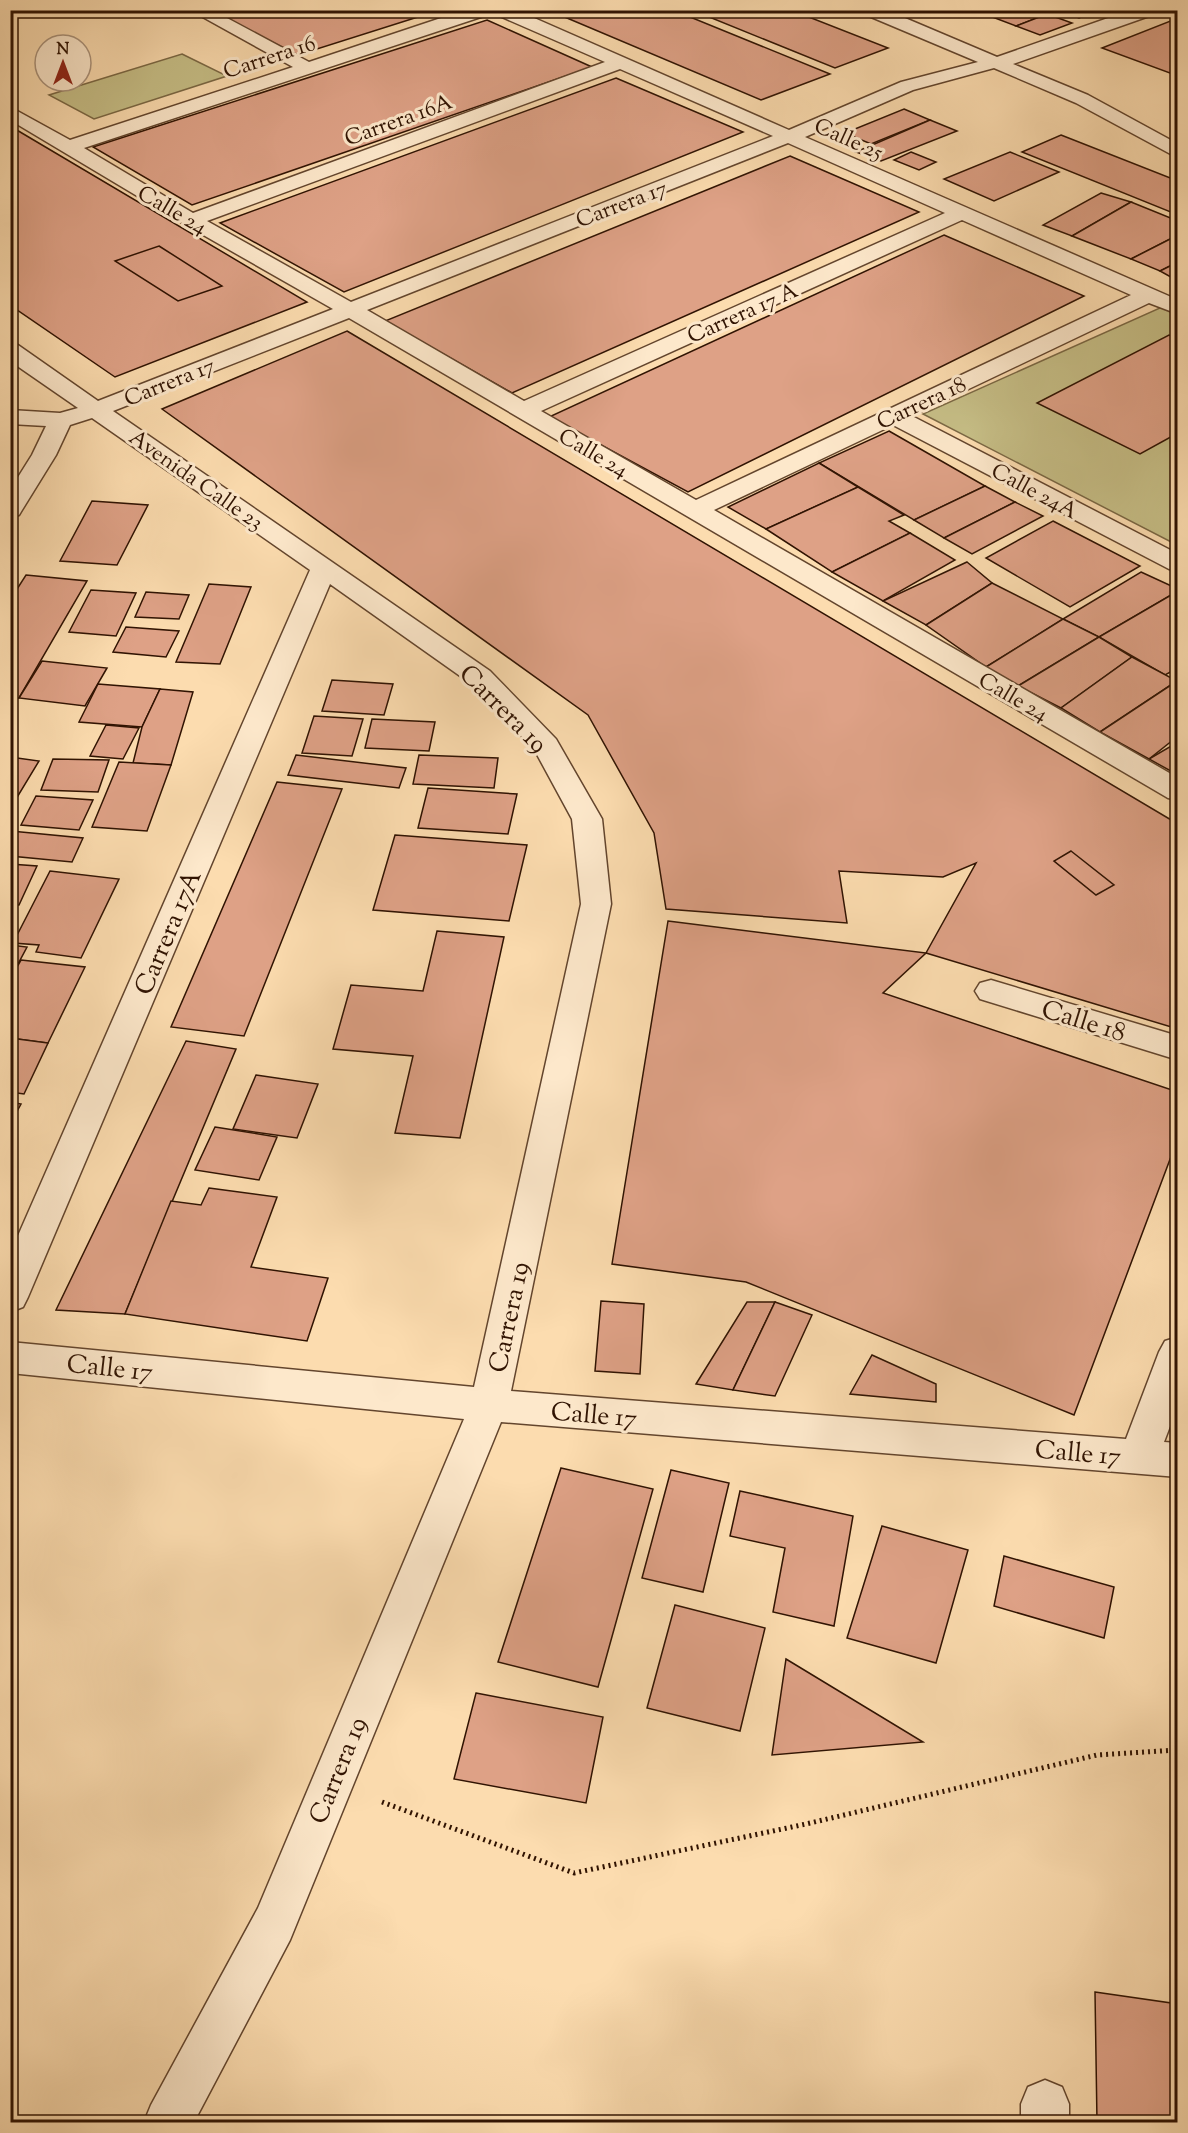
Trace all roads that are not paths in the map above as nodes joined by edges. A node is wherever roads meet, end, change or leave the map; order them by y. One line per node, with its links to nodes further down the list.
1 (198, 10): 10 (street)
2 (484, 10): 10 (street, Carrera 16)
3 (501, 10): 9 (street, Calle 25)
4 (870, 10): 8 (street)
5 (905, 10): 7 (street)
6 (1149, 10): 7 (street, Carrera 17)
7 (1017, 57): 8 (street, Carrera 17); 12 (street)
8 (996, 62): 13 (street, Carrera 17); 15 (street)
9 (620, 63): 13 (street, Calle 25); 17 (street, Carrera 16A)
10 (310, 69): 14 (street, Carrera 16)
11 (10, 112): 14 (street, Calle 24)
12 (1178, 134)
13 (788, 137): 16 (street, Calle 25); 20 (street, Carrera 17)
14 (68, 147): 17 (street, Calle 24)
15 (1178, 152)
16 (961, 213): 18 (street, Calle 25); 23 (street, Carrera 17 A)
17 (191, 220): 20 (street, Calle 24)
18 (1148, 295): 19 (street, Calle 25); 24 (street, Carrera 18)
19 (1178, 308)
20 (349, 309): 22 (street, Carrera 17); 23 (street, Calle 24)
21 (10, 350): 22 (street, Avenida Calle 23)
22 (98, 409): 26 (street, Carrera 17); 30 (street, Avenida Calle 23)
23 (523, 410): 28 (street, Calle 24)
24 (892, 415): 28 (street, Carrera 18); 29 (street, Calle 24A)
25 (10, 417): 26 (street, Carrera 17)
26 (61, 420): 27 (street)
27 (10, 510)
28 (695, 510): 31 (street, Calle 24)
29 (1178, 564)
30 (324, 568): 34 (street, Carrera 17A); 37 (street, Carrera 19)
31 (1178, 791)
32 (991, 991): 33 (street, Calle 18)
33 (1178, 1048)
34 (10, 1297)
35 (1178, 1352): 38 (street)
36 (10, 1357): 37 (street, Calle 17)
37 (489, 1405): 38 (street, Calle 17); 40 (street, Carrera 19)
38 (1139, 1457): 39 (street, Calle 17)
39 (1178, 1460)
40 (168, 2122)

